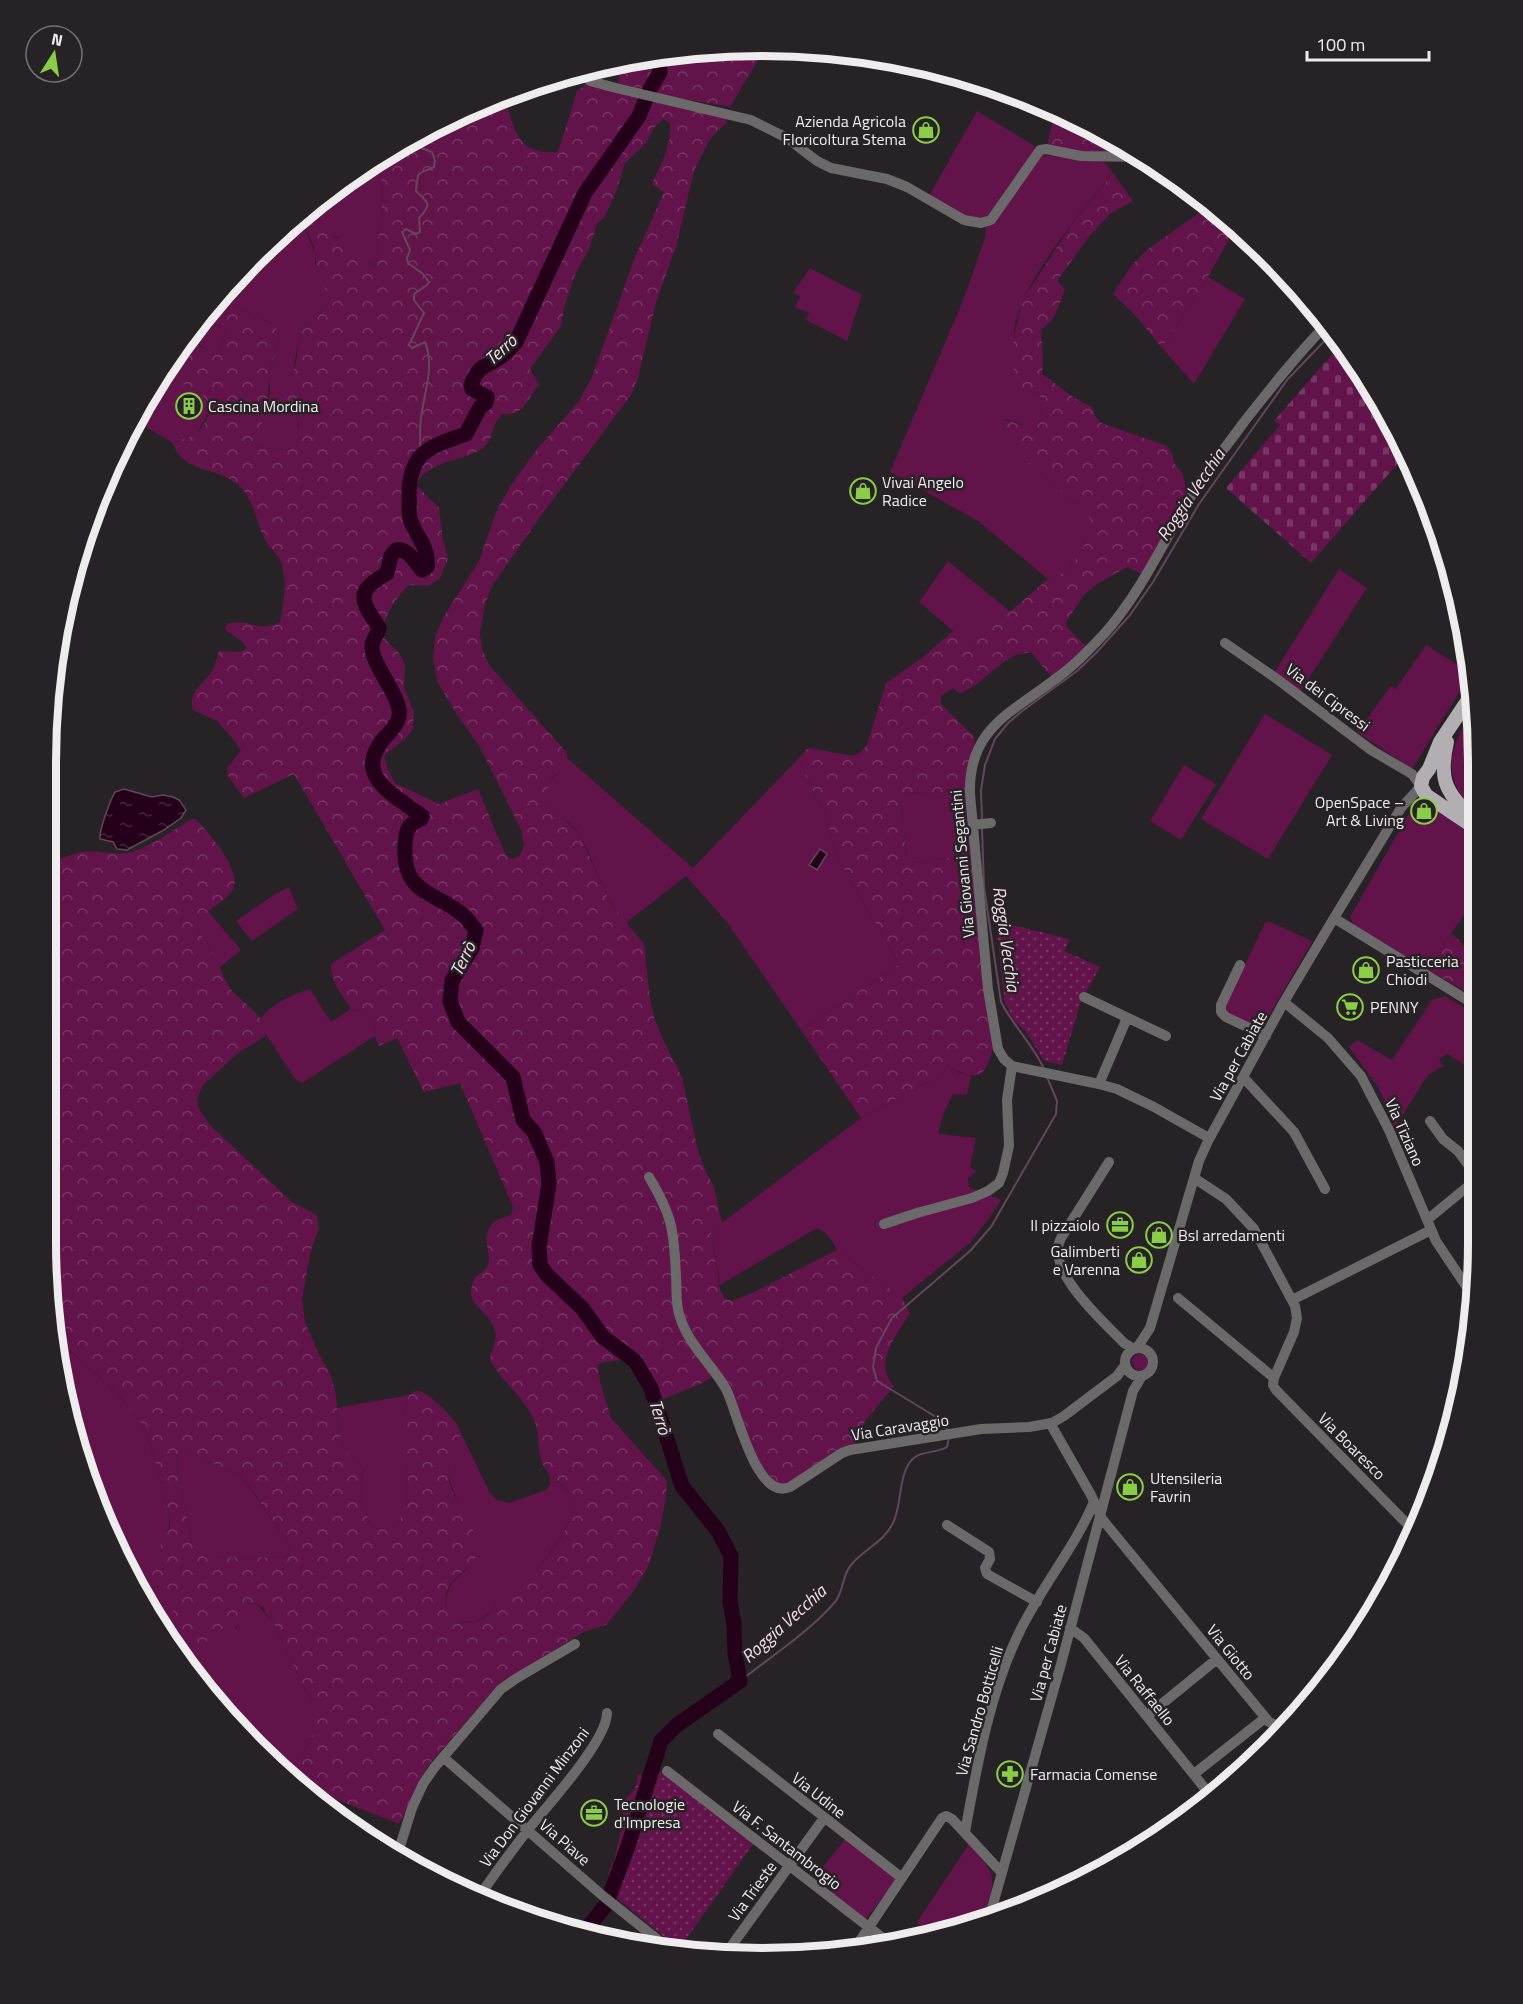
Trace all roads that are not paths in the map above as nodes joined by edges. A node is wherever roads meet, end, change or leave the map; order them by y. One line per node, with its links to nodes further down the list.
1 (587, 78): 2 (street)
2 (1126, 157)
3 (1321, 330): 14 (street, Via Giovanni Segantini)
4 (1225, 643): 7 (street, Via dei Cipressi)
5 (1465, 705): 6 (main road)
6 (1449, 731): 7 (main road); 8 (main road)
7 (1421, 777): 8 (main road); 9 (main road); 11 (street, Via per Cabiate)
8 (1445, 781): 9 (main road); 10 (main road)
9 (1431, 797): 11 (street); 12 (main road)
10 (1468, 813)
11 (1396, 818): 15 (street, Via per Cabiate)
12 (1468, 823)
13 (992, 824): 14 (street)
14 (973, 825): 23 (street, Via Giovanni Segantini)
15 (1334, 918): 18 (street, Via per Cabiate); 19 (street)
16 (1240, 965): 22 (street)
17 (1084, 998): 20 (street)
18 (1284, 1002): 22 (street, Via per Cabiate); 35 (street, Via Tiziano)
19 (1468, 1002)
20 (1127, 1018): 21 (street); 25 (street)
21 (1167, 1036)
22 (1266, 1036): 24 (street, Via per Cabiate)
23 (1012, 1066): 25 (street); 34 (street)
24 (1243, 1077): 27 (street, Via per Cabiate); 33 (street)
25 (1099, 1084): 27 (street)
26 (1430, 1121): 29 (street)
27 (1209, 1138): 31 (street, Via per Cabiate)
28 (1109, 1162): 41 (street)
29 (1468, 1165)
30 (649, 1177): 43 (street, Via Caravaggio)
31 (1194, 1178): 38 (street); 39 (street, Via per Cabiate)
32 (1468, 1187): 35 (street)
33 (1325, 1189)
34 (884, 1224)
35 (1429, 1225): 36 (street, Via Tiziano); 38 (street)
36 (1466, 1287)
37 (1178, 1298): 42 (street, Via Boaresco)
38 (1292, 1300): 42 (street)
39 (1150, 1328): 40 (street, Via per Cabiate); 41 (street, Via per Cabiate)
40 (1148, 1351): 41 (street); 41 (street, Via per Cabiate)
41 (1133, 1363): 43 (street, Via Caravaggio); 45 (street, Via per Cabiate)
42 (1274, 1378): 47 (street, Via Boaresco)
43 (1050, 1423): 44 (street, Via Giotto)
44 (1094, 1502): 45 (street, Via Giotto); 48 (street, Via Sandro Botticelli)
45 (1100, 1515): 49 (street, Via per Cabiate); 51 (street, Via Giotto)
46 (947, 1525): 48 (street)
47 (1408, 1525)
48 (1037, 1602): 63 (street, Via Sandro Botticelli)
49 (1070, 1628): 53 (street, Via Raffaello); 66 (street, Via per Cabiate)
50 (575, 1644): 57 (street)
51 (1217, 1659): 53 (street); 54 (street, Via Giotto)
52 (606, 1713): 62 (street, Via Don Giovanni Minzoni)
53 (1147, 1716): 59 (street, Via Raffaello)
54 (1265, 1718): 55 (street); 59 (street)
55 (1276, 1725)
56 (718, 1734): 61 (street, Via Udine)
57 (443, 1757): 62 (street, Via Piave); 64 (street)
58 (667, 1771): 65 (street, Via F. Santambrogio)
59 (1194, 1774): 60 (street, Via Raffaello)
60 (1206, 1790)
61 (824, 1818): 65 (street, Via Trieste); 67 (street, Via Udine)
62 (528, 1830): 68 (street, Via Don Giovanni Minzoni); 72 (street, Via Piave)
63 (965, 1832): 66 (street); 67 (street)
64 (399, 1849)
65 (789, 1865): 70 (street, Via F. Santambrogio); 74 (street, Via Trieste)
66 (1002, 1873): 69 (street, Via per Cabiate)
67 (902, 1878): 70 (street)
68 (483, 1891)
69 (992, 1910)
70 (868, 1928): 71 (street, Via F. Santambrogio); 73 (street)
71 (882, 1938)
72 (659, 1940)
73 (859, 1941)
74 (730, 1947)

